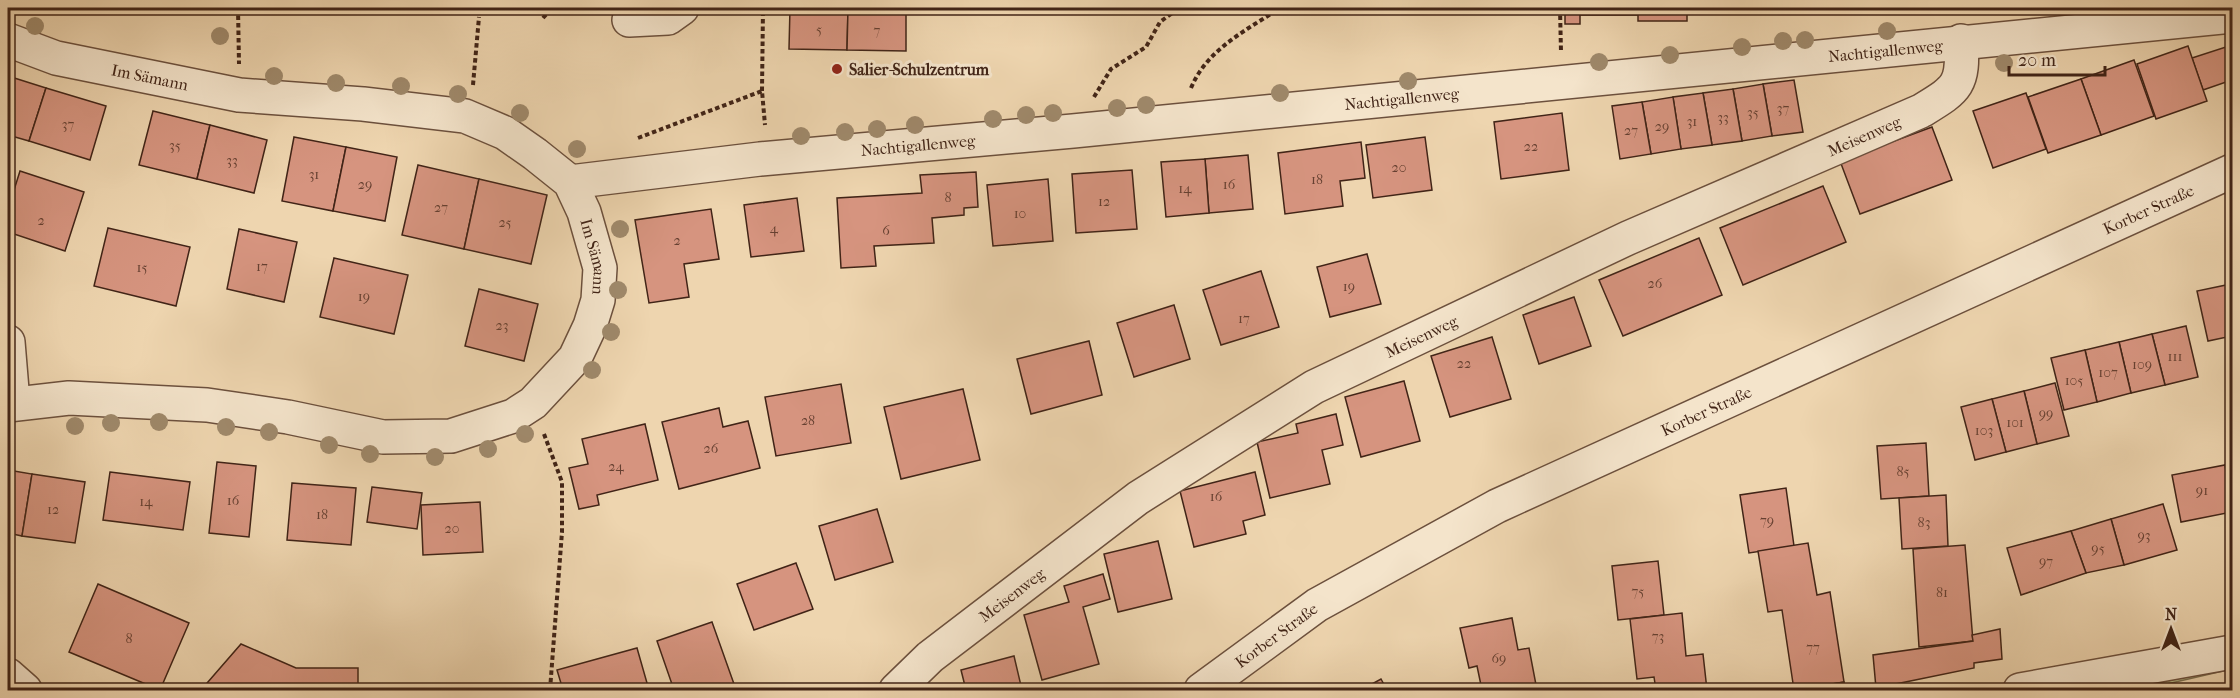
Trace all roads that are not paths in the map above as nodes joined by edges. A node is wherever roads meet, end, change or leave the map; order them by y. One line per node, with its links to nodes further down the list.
1 (682, 8): 3 (street)
2 (2232, 16): 5 (street, Nachtigallenweg)
3 (629, 20)
4 (8, 40): 7 (street, Im Sämann)
5 (1961, 41): 7 (street, Nachtigallenweg); 13 (street, Meisenweg)
6 (2232, 171): 14 (street, Korber Straße)
7 (570, 182): 9 (street, Im Sämann)
8 (8, 342): 9 (street)
9 (10, 404)
10 (2232, 652): 15 (street)
11 (8, 675): 12 (street)
12 (25, 690)
13 (896, 690)
14 (1202, 690)
15 (2020, 690)

